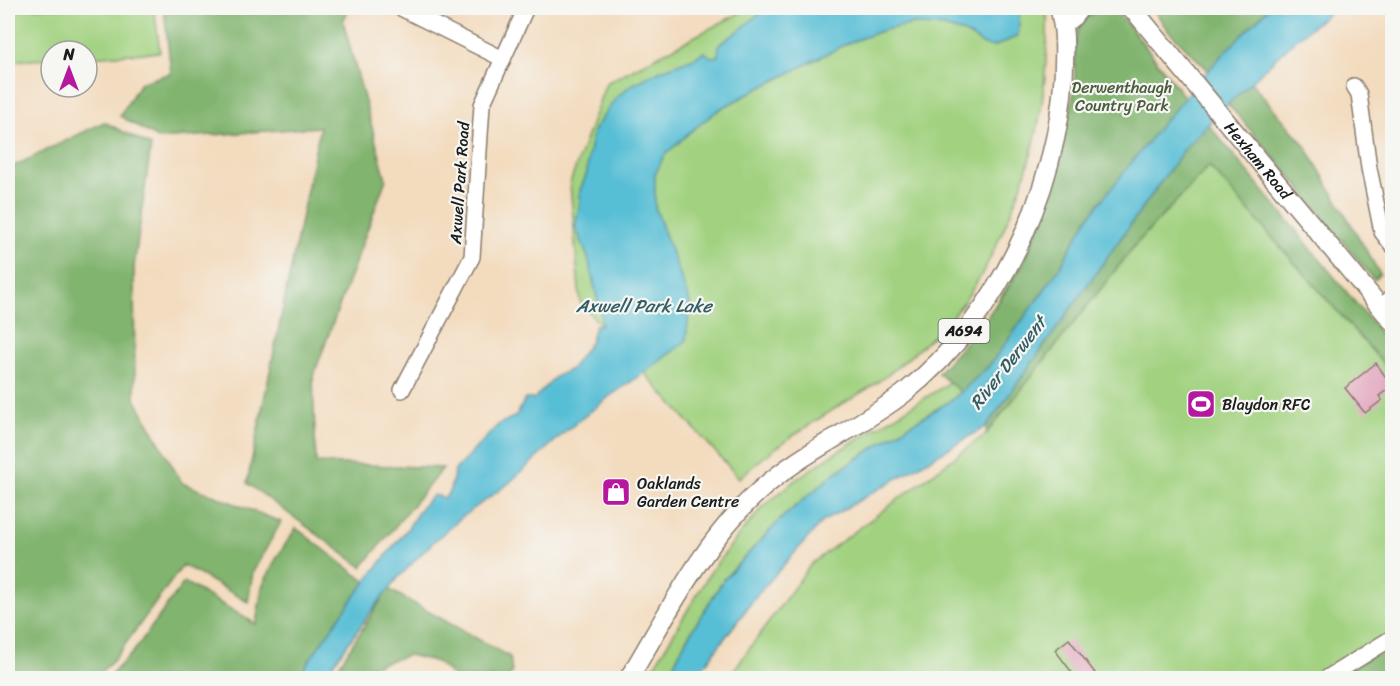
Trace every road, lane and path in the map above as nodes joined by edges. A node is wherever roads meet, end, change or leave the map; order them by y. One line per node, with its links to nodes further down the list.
1 (401, 8): 5 (street)
2 (526, 8): 5 (street, Axwell Park Road)
3 (1133, 9): 8 (main road, Hexham Road)
4 (1071, 10): 11 (main road, A694)
5 (503, 59): 9 (street, Axwell Park Road)
6 (1354, 86): 7 (street)
7 (1392, 244)
8 (1389, 308)
9 (402, 390)
10 (1392, 638): 12 (street)
11 (629, 678)
12 (1326, 678)

